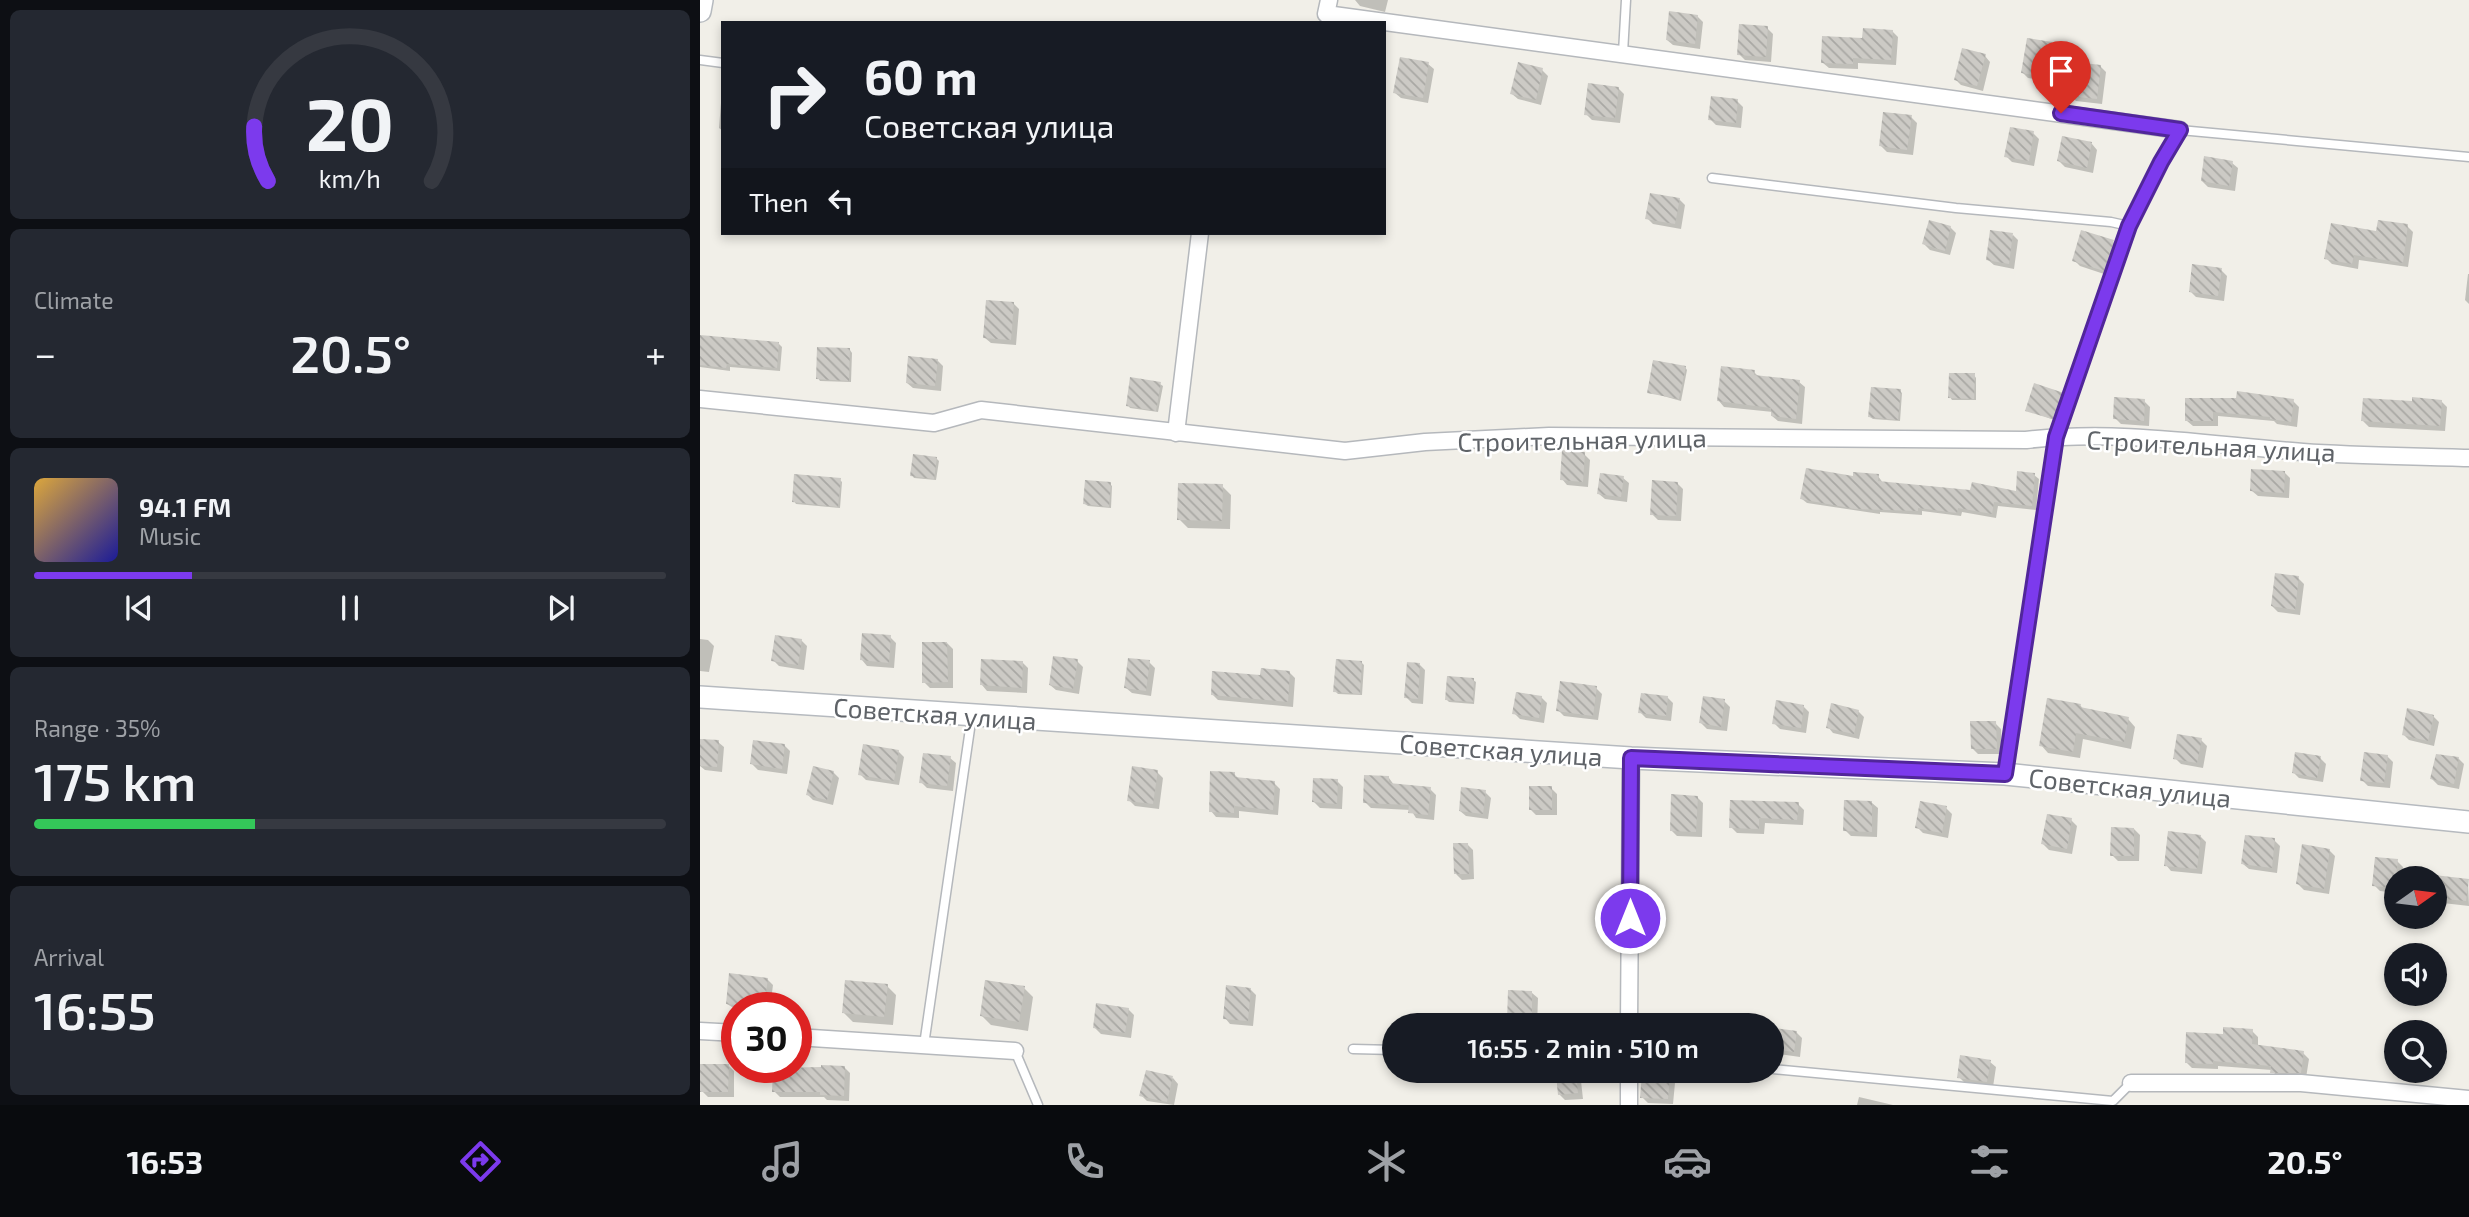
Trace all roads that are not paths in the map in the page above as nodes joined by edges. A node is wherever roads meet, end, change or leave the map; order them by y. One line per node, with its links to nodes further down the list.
1 (702, 0): 4 (main road)
2 (1329, 0): 5 (street)
3 (1626, 0): 7 (lane)
4 (700, 11)
5 (1379, 21)
6 (1386, 22): 7 (street)
7 (1623, 53): 10 (street)
8 (700, 60): 9 (lane)
9 (721, 63)
10 (2180, 130): 11 (lane); 13 (lane)
11 (2469, 157)
12 (1713, 178): 13 (lane)
13 (2129, 226): 17 (lane)
14 (1200, 235): 16 (street)
15 (700, 399): 16 (street, Строительная улица)
16 (1177, 433): 17 (street, Строительная улица)
17 (2056, 437): 18 (street, Строительная улица); 22 (lane)
18 (2469, 458)
19 (700, 697): 20 (main road, Советская улица)
20 (972, 715): 21 (main road, Советская улица); 28 (lane)
21 (1631, 758): 22 (main road, Советская улица); 24 (street)
22 (2005, 774): 23 (main road, Советская улица)
23 (2469, 822)
24 (1629, 1013)
25 (700, 1031): 26 (street)
26 (721, 1032)
27 (812, 1038): 28 (street)
28 (924, 1045): 31 (street)
29 (1353, 1049): 30 (lane)
30 (1382, 1050)
31 (1015, 1051): 36 (lane)
32 (1784, 1070): 34 (lane)
33 (1629, 1083): 37 (street)
34 (2131, 1083): 35 (street)
35 (2469, 1099)
36 (1038, 1105)
37 (1629, 1105)

